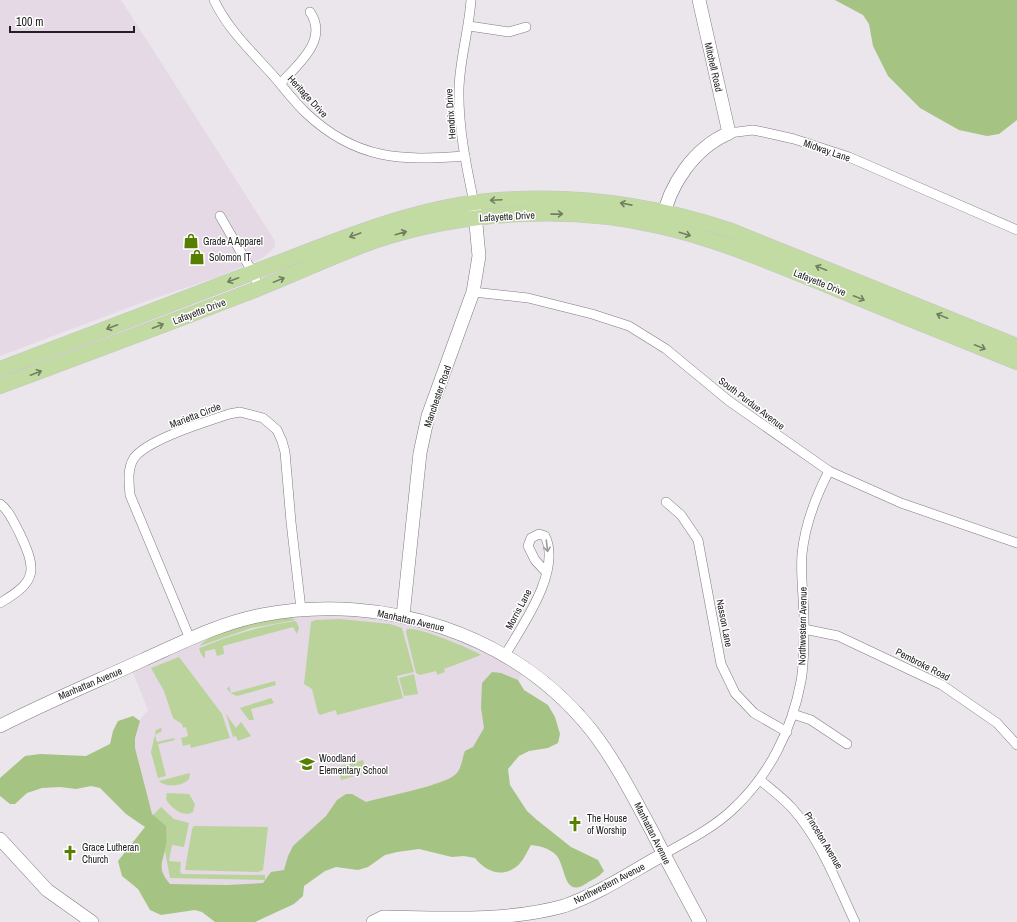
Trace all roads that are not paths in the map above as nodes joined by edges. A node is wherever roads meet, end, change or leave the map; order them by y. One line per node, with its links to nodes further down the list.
1 (214, 0): 7 (street, Heritage Drive)
2 (471, 0): 5 (street, Hendrix Drive)
3 (700, 0): 8 (street, Mitchell Road)
4 (310, 12): 7 (street)
5 (469, 26): 6 (street); 9 (street, Hendrix Drive)
6 (526, 27)
7 (281, 83): 9 (street, Heritage Drive)
8 (729, 133): 11 (street, Midway Lane); 15 (street, Midway Lane)
9 (465, 156): 10 (street, Hendrix Drive)
10 (474, 203): 11 (main road, Lafayette Drive, one-way to 10); 13 (street, Manchester Road); 16 (main road, Lafayette Drive, one-way to 16)
11 (664, 212): 14 (street, Midway Lane); 19 (main road, Lafayette Drive, one-way to 11)
12 (220, 216): 16 (street)
13 (476, 218): 14 (main road, Lafayette Drive, one-way to 14); 17 (main road, Lafayette Drive, one-way to 13); 18 (street, Manchester Road)
14 (661, 226): 19 (main road, Lafayette Drive, one-way to 19)
15 (1017, 230)
16 (253, 273): 17 (street); 22 (main road, Lafayette Drive, one-way to 22)
17 (259, 288): 23 (main road, Lafayette Drive, one-way to 17)
18 (473, 292): 24 (street, South Purdue Avenue); 31 (street, Manchester Road)
19 (961, 332): 20 (main road, Lafayette Drive); 21 (main road, Lafayette Drive, one-way to 21)
20 (1017, 346)
21 (1017, 362)
22 (0, 369)
23 (0, 386)
24 (829, 471): 27 (street, South Purdue Avenue); 32 (street, Northwestern Avenue)
25 (666, 502): 37 (street, Nasson Lane)
26 (0, 504): 29 (street)
27 (1017, 543)
28 (546, 572): 34 (street, Morris Lane)
29 (0, 602)
30 (301, 609): 31 (street, Manhattan Avenue); 33 (street, Manhattan Avenue); 33 (street, Marietta Circle)
31 (403, 616): 34 (street, Manhattan Avenue)
32 (804, 629): 35 (street, Northwestern Avenue); 39 (street, Pembroke Road)
33 (190, 639): 36 (street, Manhattan Avenue)
34 (505, 655): 42 (street, Manhattan Avenue)
35 (793, 714): 37 (street, Northwestern Avenue); 38 (street)
36 (0, 726)
37 (786, 732): 40 (street, Northwestern Avenue)
38 (847, 744)
39 (1017, 745)
40 (760, 780): 42 (street, Northwestern Avenue); 47 (street, Princeton Avenue)
41 (0, 839): 44 (street)
42 (664, 854): 43 (street, Northwestern Avenue); 46 (street, Manhattan Avenue)
43 (479, 920): 45 (street, Northwestern Avenue)
44 (92, 922)
45 (373, 922)
46 (700, 922)
47 (855, 922)

